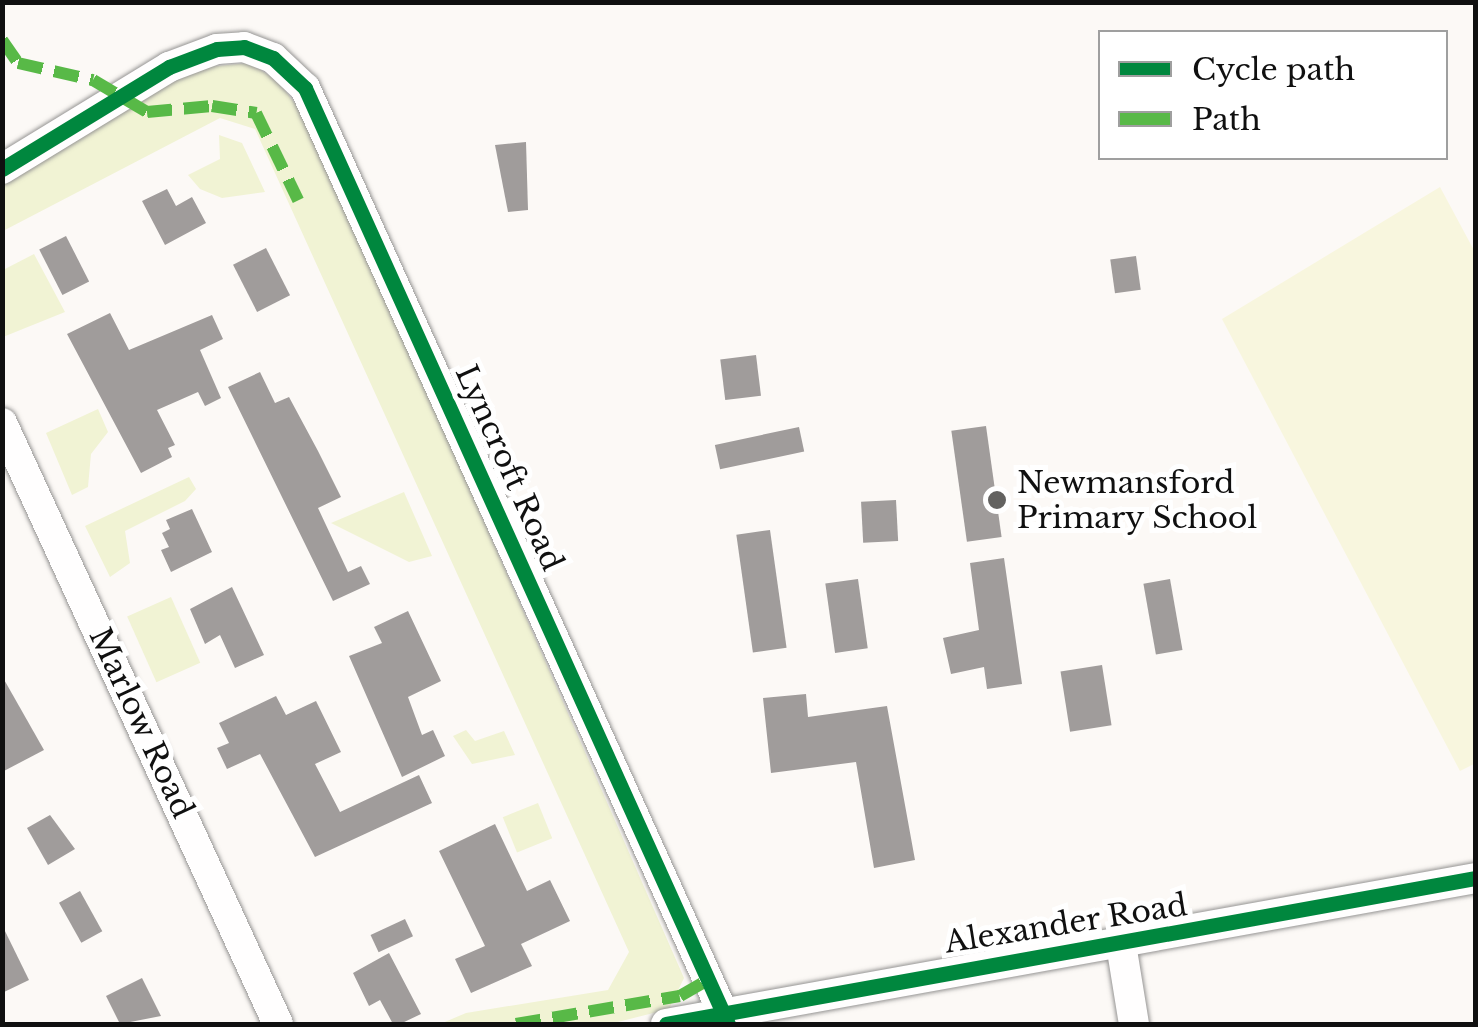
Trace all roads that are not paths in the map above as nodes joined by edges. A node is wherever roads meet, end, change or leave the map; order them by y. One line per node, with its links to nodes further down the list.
1 (2, 169): 5 (street, Lyncroft Road)
2 (2, 423): 6 (street, Marlow Road)
3 (1476, 878): 4 (street, Alexander Road)
4 (1122, 944): 5 (street, Alexander Road); 8 (street)
5 (726, 1018): 7 (street, Alexander Road)
6 (278, 1024)
7 (666, 1024)
8 (1134, 1024)

